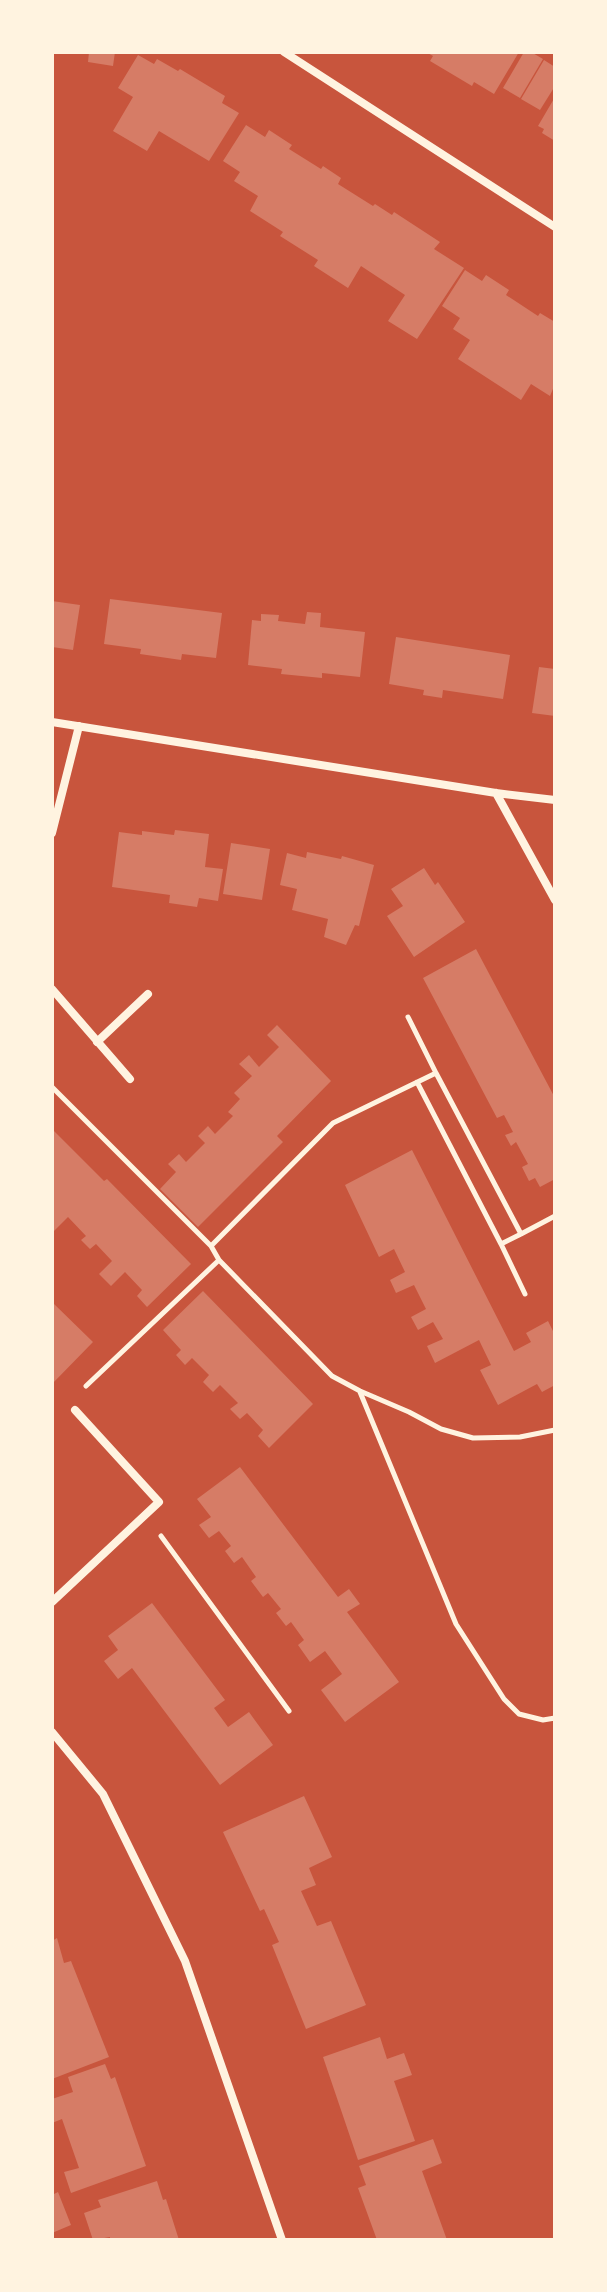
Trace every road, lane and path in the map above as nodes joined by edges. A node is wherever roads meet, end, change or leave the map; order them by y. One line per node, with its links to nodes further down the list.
1 (284, 52): 2 (street)
2 (555, 227)
3 (52, 722): 4 (street)
4 (79, 726): 5 (street); 7 (street)
5 (496, 793): 6 (street); 8 (street)
6 (555, 800)
7 (52, 833)
8 (555, 900)
9 (52, 989): 12 (street)
10 (148, 994): 12 (street)
11 (408, 1017): 13 (path)
12 (97, 1042): 14 (street)
13 (436, 1073): 15 (path); 18 (path)
14 (130, 1079)
15 (417, 1082): 19 (path); 20 (path)
16 (52, 1087): 20 (path)
17 (555, 1216): 18 (path)
18 (521, 1234): 19 (path)
19 (501, 1244): 22 (path)
20 (211, 1246): 21 (path)
21 (219, 1260): 23 (path); 24 (path)
22 (525, 1294)
23 (81, 1391)
24 (360, 1391): 26 (path); 30 (path)
25 (75, 1410): 27 (street)
26 (555, 1430)
27 (146, 1516): 28 (street); 29 (path)
28 (52, 1602)
29 (289, 1711)
30 (555, 1718)
31 (52, 1732): 32 (street)
32 (282, 2240)

